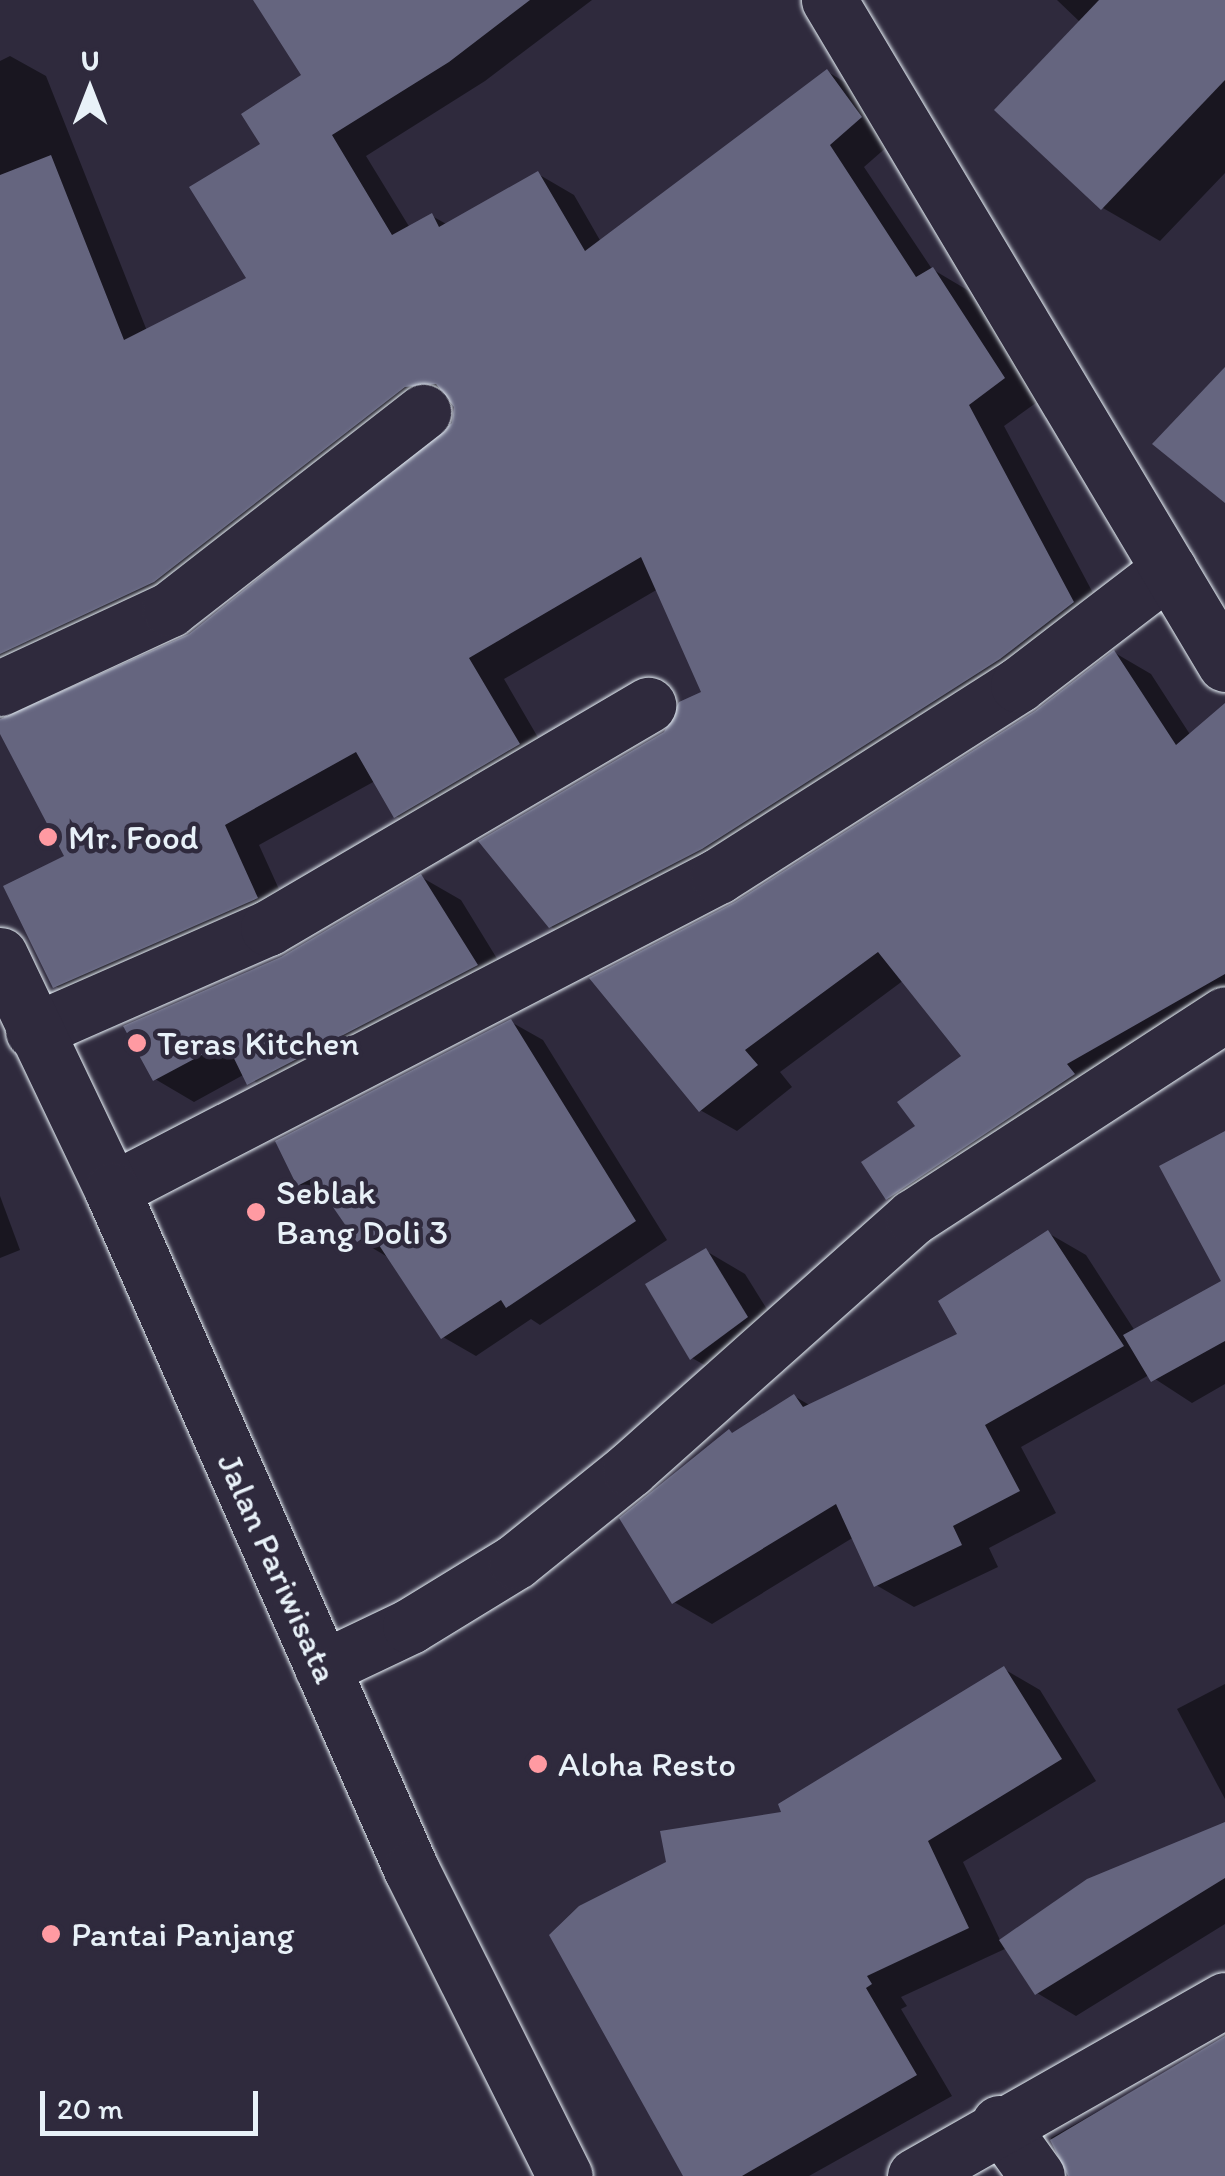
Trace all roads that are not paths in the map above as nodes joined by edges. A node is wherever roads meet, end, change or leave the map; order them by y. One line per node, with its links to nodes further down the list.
1 (830, 0): 3 (street)
2 (424, 412): 5 (street)
3 (1168, 569): 4 (street); 10 (street)
4 (1224, 660)
5 (0, 688)
6 (648, 705): 9 (street)
7 (0, 955): 9 (street, Jalan Pariwisata)
8 (1225, 1014): 11 (street)
9 (33, 1030): 10 (street, Jalan Pariwisata)
10 (112, 1190): 11 (street, Jalan Pariwisata)
11 (322, 1668): 14 (street, Jalan Pariwisata)
12 (1225, 2000): 13 (street)
13 (999, 2123): 15 (street); 16 (street)
14 (564, 2176)
15 (915, 2176)
16 (1037, 2176)

